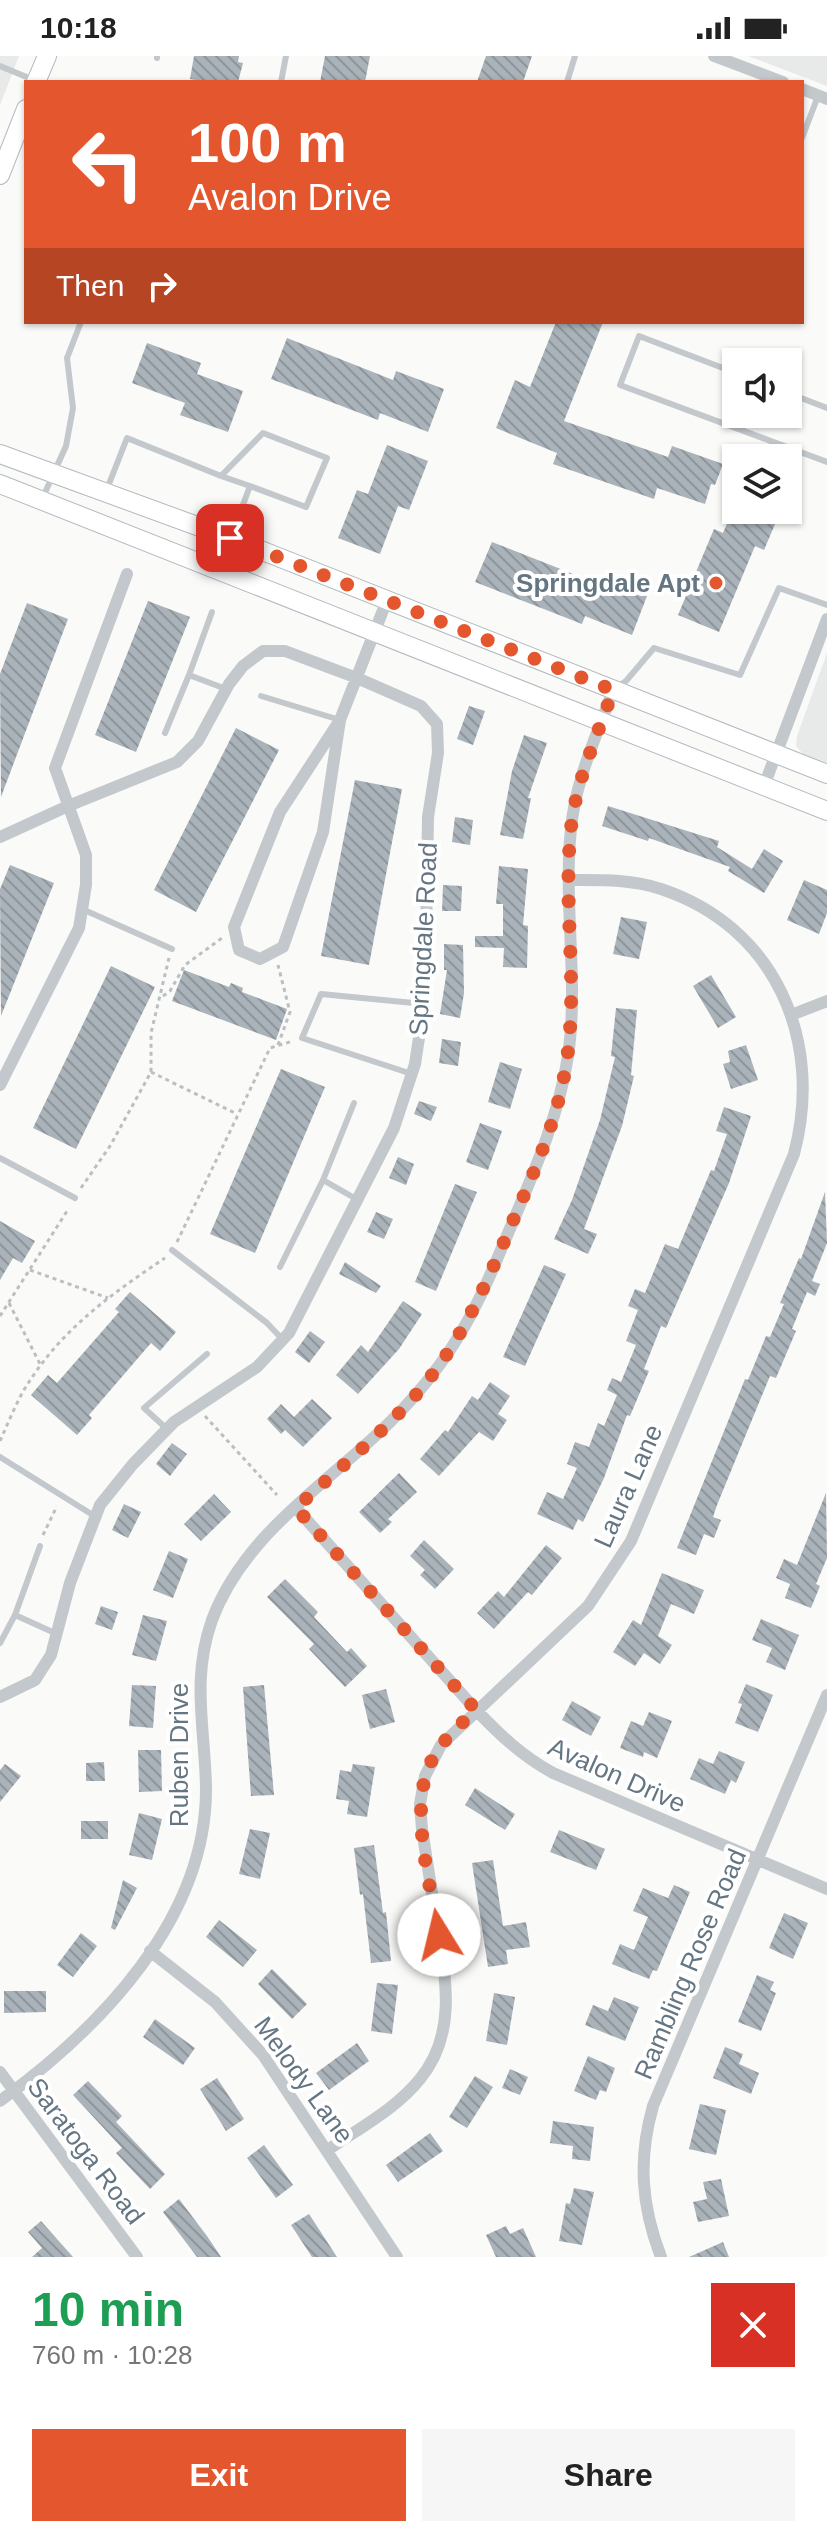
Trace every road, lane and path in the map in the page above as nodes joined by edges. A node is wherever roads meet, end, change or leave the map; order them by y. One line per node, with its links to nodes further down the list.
1 (47, 56): 7 (street)
2 (286, 56): 8 (lane)
3 (575, 56): 9 (lane)
4 (714, 56): 10 (street)
5 (0, 66): 6 (lane)
6 (32, 80)
7 (38, 80)
8 (281, 80)
9 (568, 80)
10 (778, 80)
11 (804, 90): 12 (street)
12 (823, 97): 14 (lane)
13 (24, 114): 15 (street)
14 (804, 134)
15 (0, 175)
16 (80, 324): 24 (lane)
17 (722, 368): 20 (lane)
18 (802, 398): 19 (lane)
19 (827, 408)
20 (722, 423)
21 (736, 428): 23 (lane)
22 (0, 454): 24 (street)
23 (827, 462)
24 (54, 472): 28 (street); 29 (lane)
25 (221, 476): 27 (lane); 27 (lane); 28 (lane)
26 (0, 484): 29 (street)
27 (250, 486): 30 (lane)
28 (106, 491): 30 (street)
29 (42, 500): 31 (street)
30 (230, 538): 31 (street); 33 (street)
31 (217, 569): 37 (street)
32 (127, 574): 49 (street)
33 (387, 600): 37 (street); 41 (street)
34 (827, 605): 41 (lane)
35 (212, 612): 38 (lane)
36 (827, 619): 46 (street)
37 (375, 632): 39 (street); 44 (street)
38 (189, 675): 40 (lane); 45 (lane)
39 (357, 678): 40 (street, Springdale Road); 43 (street); 59 (street, Springdale Road)
40 (226, 689): 49 (street, Springdale Road)
41 (613, 690): 44 (street, Ruben Drive); 46 (street)
42 (261, 696): 43 (lane)
43 (340, 720): 54 (street); 56 (street)
44 (602, 722): 48 (street); 52 (street, Ruben Drive)
45 (165, 733)
46 (776, 754): 47 (street); 48 (street)
47 (827, 774)
48 (764, 786): 50 (street)
49 (68, 806): 51 (street, Springdale Road); 53 (street)
50 (827, 811)
51 (0, 837)
52 (570, 880): 60 (street, Laura Lane); 87 (street, Ruben Drive)
53 (82, 909): 55 (lane); 65 (street)
54 (234, 928): 56 (street); 57 (path)
55 (172, 949): 57 (path)
56 (275, 951): 62 (path)
57 (162, 997): 63 (path)
58 (827, 1001): 60 (street)
59 (424, 1004): 61 (lane); 64 (street, Springdale Road)
60 (791, 1015): 95 (street, Laura Lane)
61 (302, 1038): 62 (path); 64 (lane)
62 (278, 1045): 67 (path)
63 (151, 1072): 67 (path); 70 (path)
64 (412, 1074): 71 (street, Springdale Road)
65 (0, 1085)
66 (354, 1103): 69 (lane)
67 (238, 1114): 72 (path)
68 (0, 1158): 70 (lane)
69 (323, 1180): 71 (lane); 73 (lane)
70 (75, 1198): 74 (path)
71 (358, 1200): 78 (street, Springdale Road)
72 (172, 1250): 75 (path); 78 (lane)
73 (280, 1267)
74 (30, 1270): 75 (path); 76 (path)
75 (108, 1298): 80 (path)
76 (9, 1303): 77 (path); 80 (path)
77 (0, 1316)
78 (283, 1340): 81 (street, Springdale Road)
79 (207, 1354): 82 (lane)
80 (41, 1366): 83 (path)
81 (197, 1407): 82 (street, Springdale Road); 85 (path)
82 (167, 1429): 88 (street, Springdale Road)
83 (0, 1441)
84 (0, 1457): 86 (lane)
85 (277, 1495)
86 (62, 1496): 88 (lane); 89 (path)
87 (296, 1508): 95 (street, Avalon Drive); 98 (street, Ruben Drive)
88 (96, 1517): 91 (street, Springdale Road)
89 (40, 1546): 90 (lane)
90 (15, 1615): 91 (lane); 92 (lane)
91 (57, 1634): 94 (street, Springdale Road)
92 (0, 1643)
93 (827, 1695): 96 (street, Rambling Rose Road)
94 (0, 1697)
95 (476, 1710): 96 (street, Avalon Drive); 102 (street, Laura Lane)
96 (757, 1860): 97 (street, Avalon Drive); 105 (street, Rambling Rose Road)
97 (827, 1889)
98 (150, 1951): 100 (street, Ruben Drive); 102 (street, Melody Lane)
99 (0, 2072): 100 (street, Saratoga Road)
100 (14, 2091): 101 (street, Ruben Drive); 103 (street, Saratoga Road)
101 (0, 2101)
102 (328, 2150): 104 (street, Melody Lane)
103 (137, 2257)
104 (397, 2257)
105 (661, 2257)

